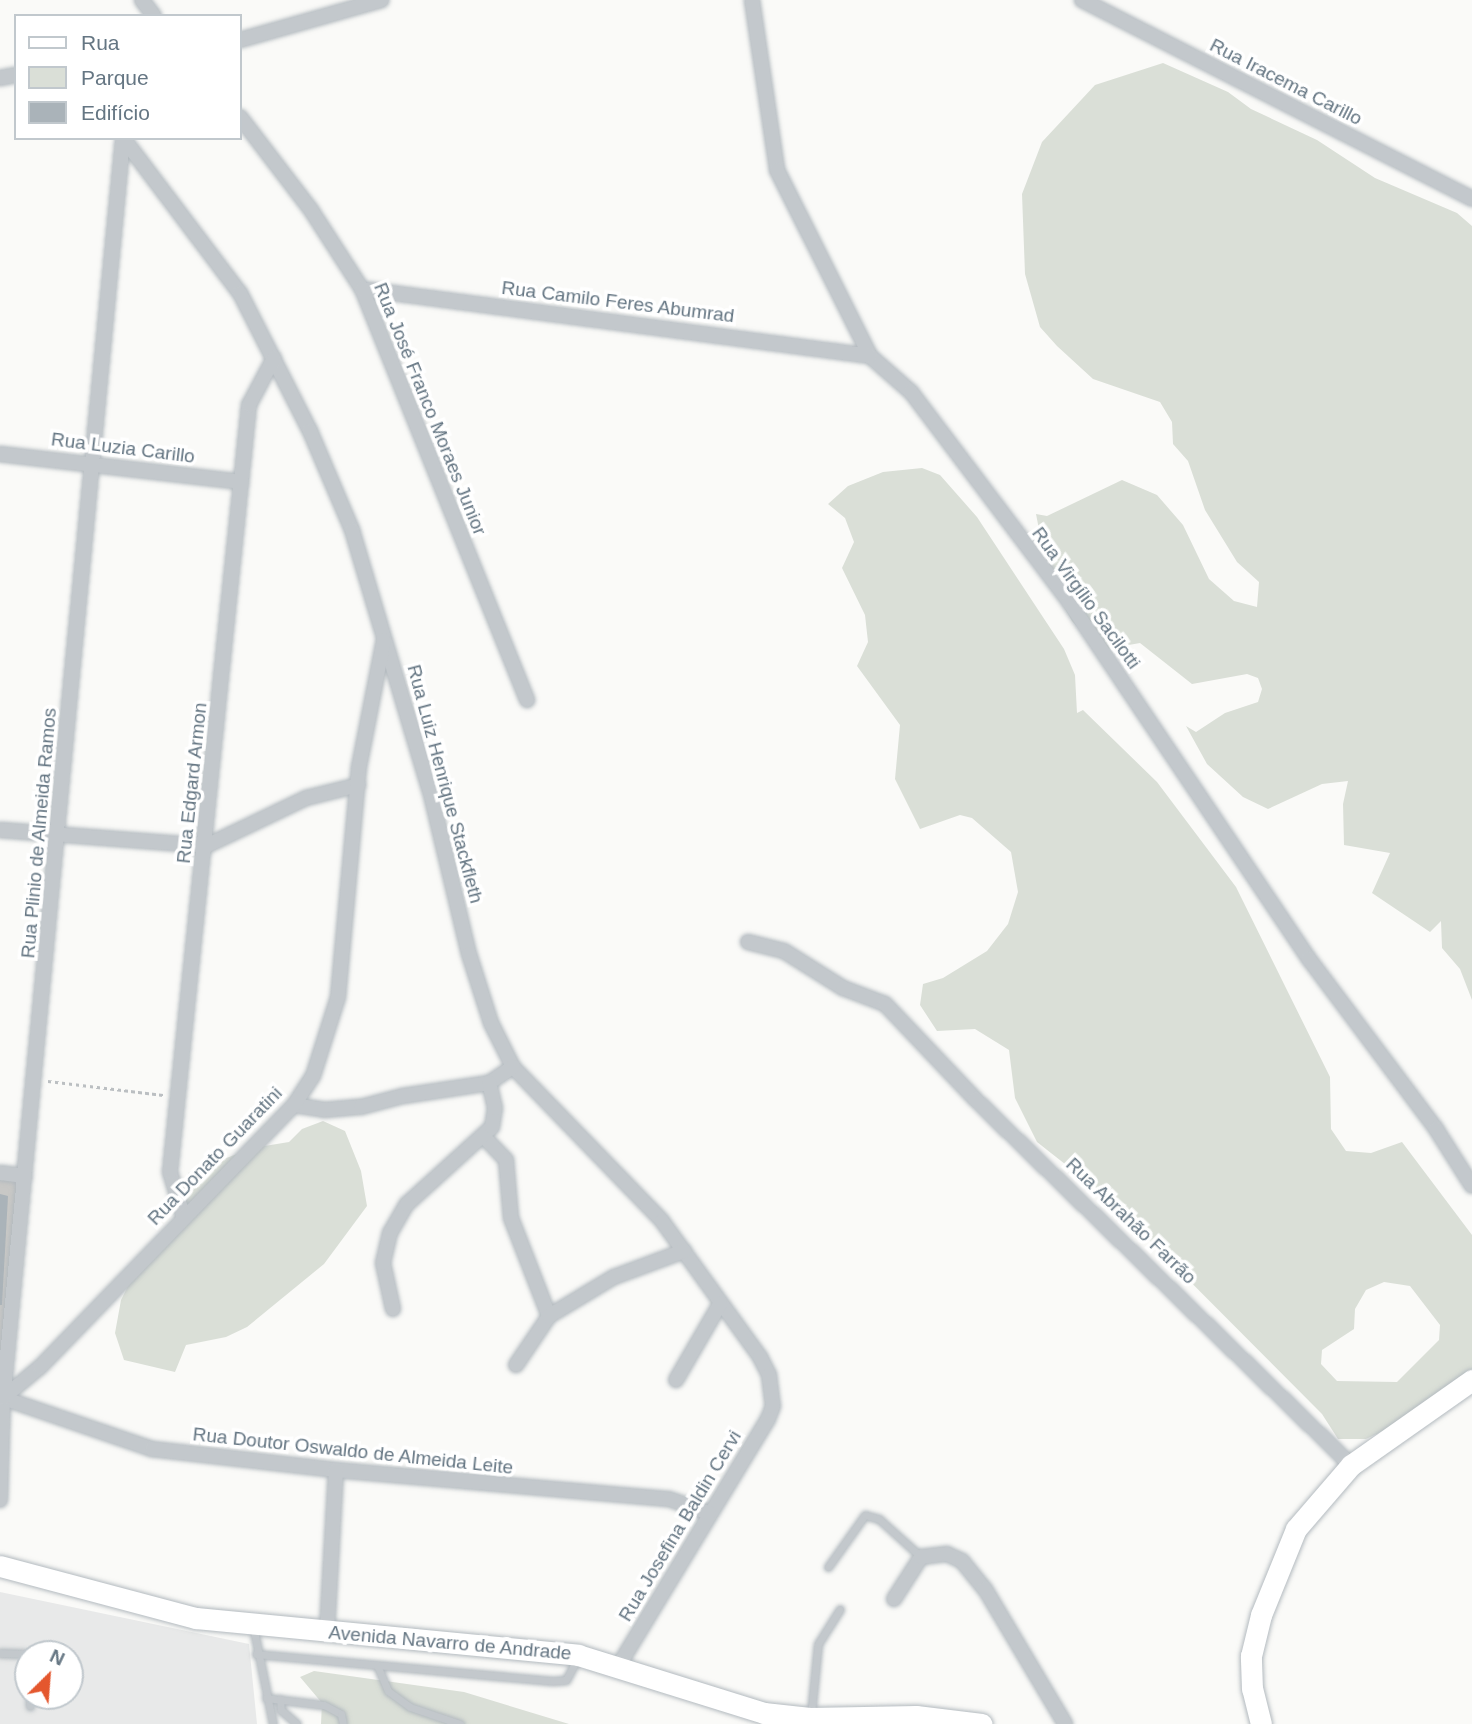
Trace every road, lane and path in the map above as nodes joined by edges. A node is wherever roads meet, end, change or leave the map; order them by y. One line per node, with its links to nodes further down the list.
1 (381, 0): 4 (street)
2 (752, 0): 10 (street, Rua Virgílio Sacilotti)
3 (1082, 0): 8 (street, Rua Iracema Carillo)
4 (242, 39)
5 (242, 120): 9 (street, Rua José Franco Moraes Junior)
6 (123, 140): 13 (street, Rua Plinio de Almeida Ramos)
7 (125, 140): 11 (street, Rua Luiz Henrique Stackfleth)
8 (1472, 200)
9 (362, 289): 10 (street, Rua Camilo Feres Abumrad); 16 (street, Rua José Franco Moraes Junior)
10 (870, 356): 30 (street, Rua Virgílio Sacilotti)
11 (274, 358): 14 (street, Rua Edgard Armon); 15 (street, Rua Luiz Henrique Stackfleth)
12 (0, 454): 13 (street, Rua Luzia Carillo)
13 (93, 464): 14 (street, Rua Luzia Carillo); 19 (street, Rua Plinio de Almeida Ramos)
14 (242, 482): 20 (street, Rua Edgard Armon)
15 (385, 635): 17 (street, Rua Donato Guaratini); 22 (street, Rua Luiz Henrique Stackfleth)
16 (527, 699)
17 (358, 785): 20 (street); 26 (street, Rua Donato Guaratini)
18 (0, 830): 19 (street)
19 (58, 835): 20 (street); 23 (street, Rua Plinio de Almeida Ramos)
20 (206, 846): 25 (street, Rua Edgard Armon)
21 (748, 942): 41 (street, Rua Abrahão Farrão)
22 (513, 1067): 24 (street); 32 (street, Rua Luiz Henrique Stackfleth)
23 (34, 1080): 25 (path); 29 (street, Rua Plinio de Almeida Ramos)
24 (489, 1083): 26 (street); 27 (street)
25 (178, 1097): 31 (street, Rua Edgard Armon)
26 (294, 1105): 31 (street, Rua Donato Guaratini)
27 (484, 1137): 34 (street); 35 (street)
28 (0, 1173): 29 (street)
29 (25, 1176): 39 (street, Rua Plinio de Almeida Ramos)
30 (1472, 1186)
31 (183, 1215): 39 (street, Rua Donato Guaratini)
32 (684, 1251): 33 (street, Rua Luiz Henrique Stackfleth); 35 (street)
33 (720, 1304): 37 (street); 40 (street, Rua Luiz Henrique Stackfleth)
34 (393, 1309)
35 (549, 1316): 36 (street)
36 (516, 1365)
37 (676, 1380)
38 (1472, 1380): 41 (street)
39 (1, 1398): 42 (street, Rua Doutor Oswaldo de Almeida Leite); 43 (street, Rua Plinio de Almeida Ramos)
40 (773, 1406): 44 (street, Rua Josefina Baldin Cervi)
41 (1351, 1465): 65 (street)
42 (336, 1471): 44 (street, Rua Doutor Oswaldo de Almeida Leite); 51 (street)
43 (0, 1500)
44 (709, 1513): 55 (street, Rua Josefina Baldin Cervi)
45 (921, 1557): 47 (lane); 48 (street); 64 (street)
46 (0, 1566): 50 (street, Avenida Navarro de Andrade)
47 (828, 1567)
48 (894, 1599)
49 (840, 1609): 58 (lane)
50 (253, 1626): 51 (street, Avenida Navarro de Andrade); 52 (lane)
51 (327, 1632): 53 (street, Avenida Navarro de Andrade)
52 (256, 1654): 54 (lane); 56 (lane)
53 (578, 1655): 54 (lane); 55 (street, Avenida Navarro de Andrade)
54 (377, 1665): 62 (lane)
55 (619, 1665): 58 (street, Avenida Navarro de Andrade)
56 (266, 1698): 57 (lane); 59 (lane)
57 (280, 1699): 60 (lane); 61 (lane)
58 (810, 1718): 63 (street, Avenida Navarro de Andrade)
59 (273, 1724)
60 (297, 1724)
61 (342, 1724)
62 (460, 1724)
63 (982, 1724)
64 (1065, 1724)
65 (1261, 1724)

